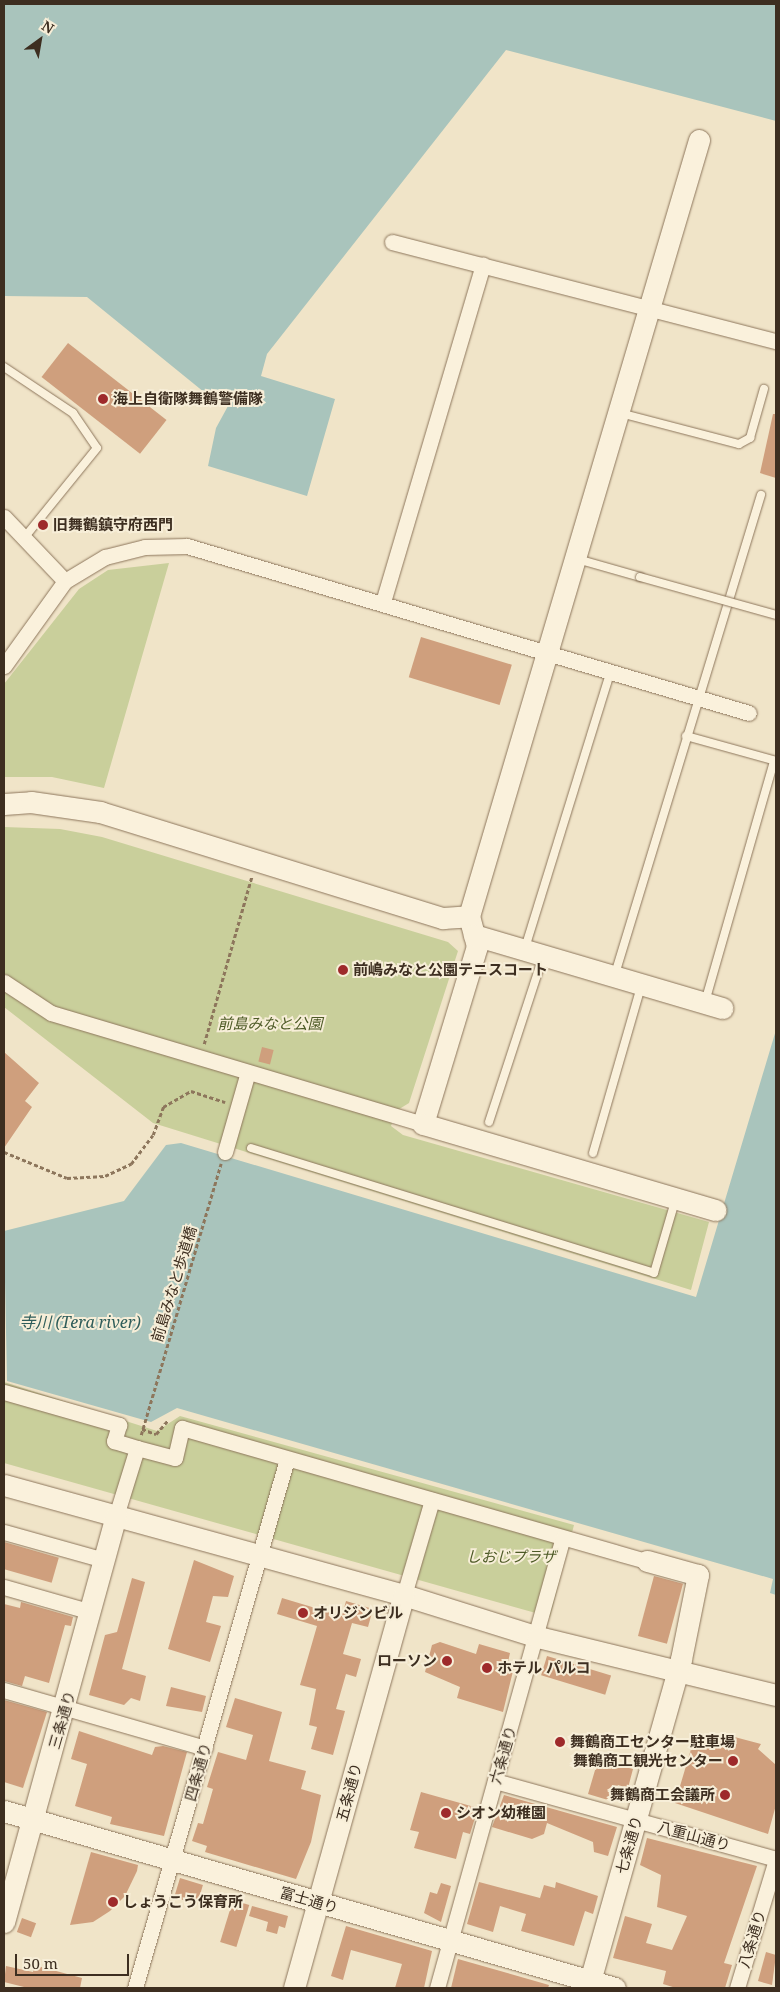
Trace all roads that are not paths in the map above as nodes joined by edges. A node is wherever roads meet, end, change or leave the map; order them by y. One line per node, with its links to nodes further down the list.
1 (700, 140): 4 (street)
2 (392, 242): 3 (street)
3 (483, 265): 4 (street); 14 (street)
4 (649, 308): 5 (street); 8 (street)
5 (776, 341)
6 (4, 367): 11 (lane)
7 (764, 389): 8 (lane)
8 (618, 413): 12 (street)
9 (761, 495): 19 (lane)
10 (4, 517): 11 (street)
11 (25, 537): 13 (street)
12 (575, 559): 15 (lane, bridge); 16 (street)
13 (65, 581): 14 (street); 17 (street)
14 (383, 602): 16 (street)
15 (776, 615)
16 (545, 654): 18 (street); 24 (street)
17 (4, 666)
18 (610, 673): 19 (street); 25 (lane)
19 (698, 698): 20 (street); 21 (lane)
20 (749, 713)
21 (686, 736): 22 (lane); 26 (lane)
22 (775, 761): 29 (lane)
23 (4, 804): 24 (street)
24 (472, 926): 25 (street); 32 (street)
25 (534, 953): 26 (street); 31 (lane)
26 (614, 976): 28 (street)
27 (4, 982): 30 (street)
28 (642, 985): 29 (street); 35 (lane)
29 (713, 1006)
30 (248, 1072): 32 (street); 34 (street)
31 (489, 1122)
32 (423, 1124): 36 (street)
33 (251, 1148): 36 (lane)
34 (225, 1152)
35 (593, 1154)
36 (676, 1199): 37 (street)
37 (716, 1210)
38 (4, 1392): 39 (street)
39 (137, 1448): 40 (street); 43 (street)
40 (287, 1459): 42 (street); 46 (street, 四条通り)
41 (4, 1485): 43 (street)
42 (432, 1500): 45 (street); 50 (street)
43 (116, 1516): 46 (street); 47 (street, 三条通り)
44 (4, 1532): 47 (street)
45 (563, 1538): 48 (street); 52 (street, 六条通り)
46 (257, 1554): 50 (street); 57 (street, 四条通り)
47 (104, 1560): 51 (street, 三条通り)
48 (647, 1561): 53 (street, 七条通り)
49 (4, 1587): 51 (street)
50 (404, 1595): 52 (street); 64 (street, 五条通り)
51 (91, 1612): 56 (street, 三条通り)
52 (538, 1637): 53 (street); 58 (street, 六条通り)
53 (677, 1673): 55 (street); 61 (street, 七条通り)
54 (4, 1690): 56 (street)
55 (776, 1695)
56 (65, 1709): 57 (street); 60 (street, 三条通り)
57 (205, 1748): 63 (street, 四条通り)
58 (495, 1781): 61 (street, 八重山通り); 66 (street, 六条通り)
59 (4, 1811): 60 (street, 富士通り)
60 (34, 1820): 63 (street, 富士通り); 65 (street, 三条通り)
61 (637, 1820): 62 (street, 八重山通り); 67 (street, 七条通り)
62 (776, 1859): 72 (street, 八条通り)
63 (172, 1860): 64 (street, 富士通り); 68 (street, 四条通り)
64 (319, 1903): 66 (street, 富士通り); 69 (street, 五条通り)
65 (4, 1922)
66 (450, 1941): 67 (street, 富士通り); 70 (street, 六条通り)
67 (589, 1985): 71 (street, 富士通り)
68 (135, 1988)
69 (294, 1988)
70 (437, 1988)
71 (615, 1988)
72 (737, 1988)

